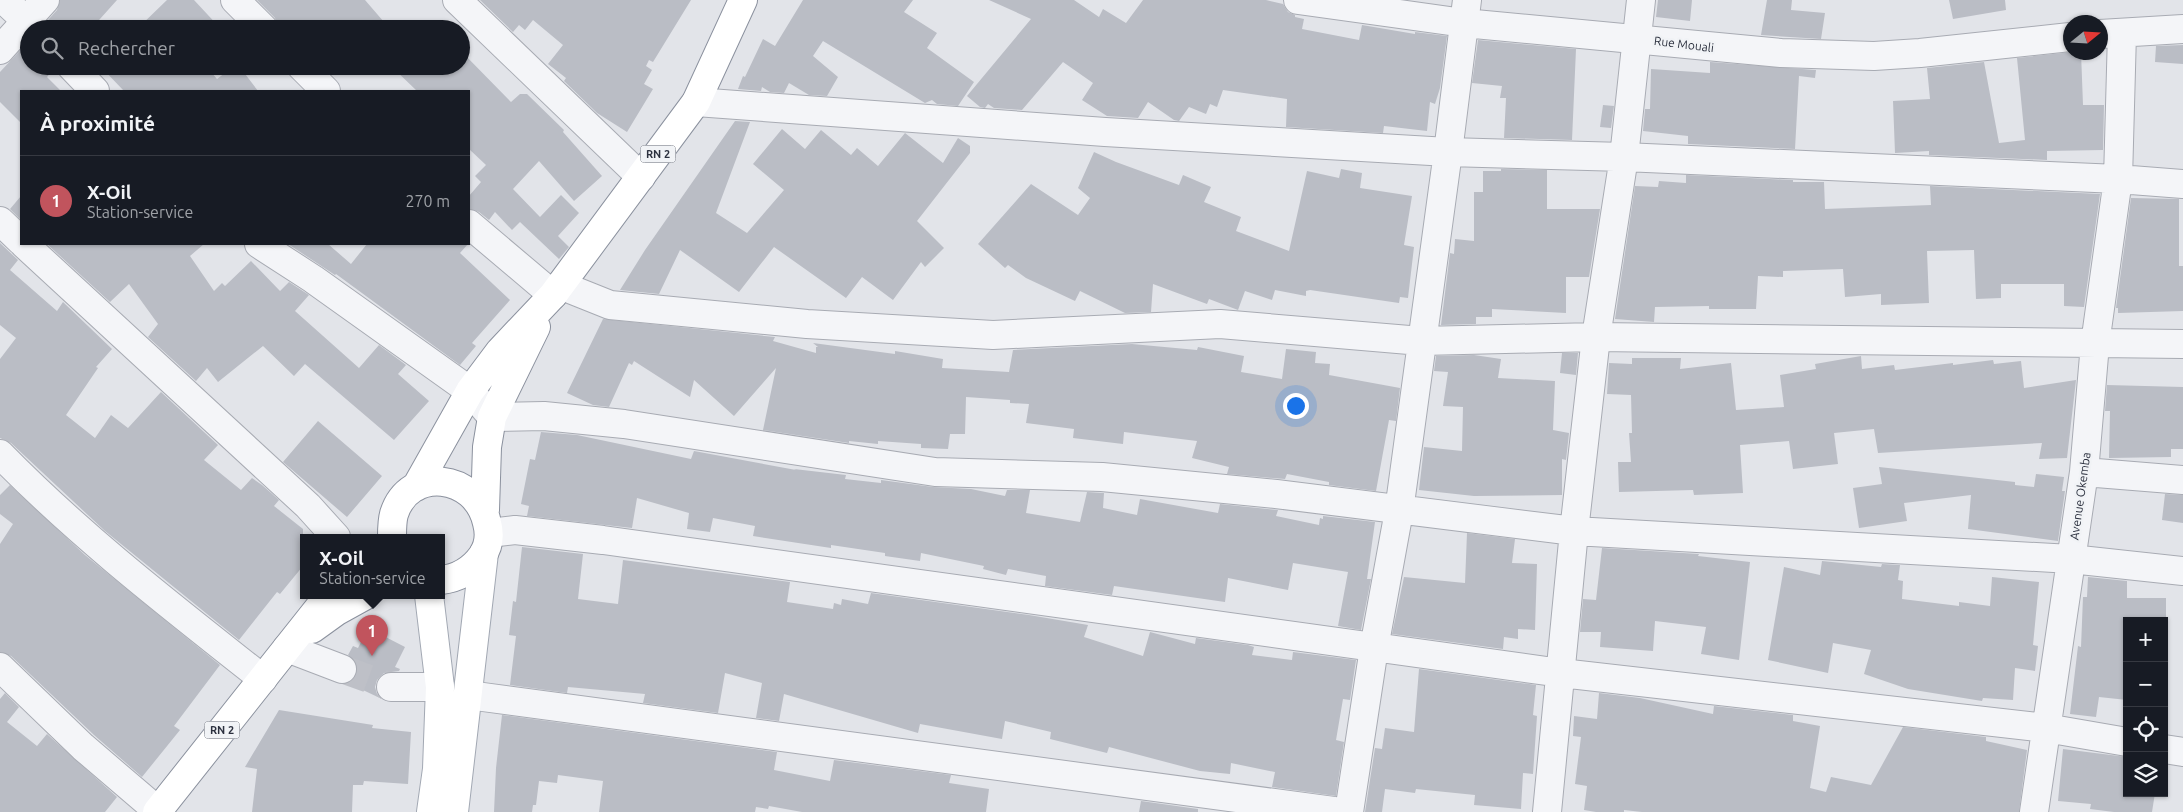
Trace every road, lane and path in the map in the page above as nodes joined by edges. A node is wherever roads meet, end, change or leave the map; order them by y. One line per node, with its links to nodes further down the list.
1 (4, 0): 9 (street)
2 (45, 0): 10 (street)
3 (235, 0): 11 (street)
4 (457, 0): 25 (street)
5 (743, 0): 22 (main road, RN 2)
6 (1298, 0): 8 (street, Rue Mouali)
7 (1641, 0): 15 (street)
8 (1466, 12): 15 (street, Rue Mouali); 23 (street)
9 (26, 20)
10 (34, 20)
11 (255, 20)
12 (2183, 29): 14 (street)
13 (20, 34): 17 (street)
14 (2111, 34): 26 (street, Avenue Okemba)
15 (1636, 38): 16 (street, Rue Mouali); 24 (street)
16 (2063, 38)
17 (0, 50)
18 (80, 75): 20 (street)
19 (310, 75): 21 (street)
20 (94, 90)
21 (325, 90)
22 (696, 102): 23 (street); 25 (main road, RN 2)
23 (1448, 152): 24 (street); 35 (street)
24 (1624, 157): 26 (street); 34 (street)
25 (641, 177): 33 (main road, RN 2)
26 (2118, 179): 27 (street); 36 (street, Avenue Okemba)
27 (2183, 184)
28 (0, 221): 30 (street)
29 (470, 225): 33 (street)
30 (20, 241)
31 (24, 245): 48 (street)
32 (261, 245): 38 (street)
33 (556, 290): 35 (street); 38 (main road, RN 2); 39 (main road, RN 2)
34 (1596, 337): 35 (street); 36 (street); 46 (street)
35 (1421, 341): 44 (street)
36 (2095, 344): 37 (street); 41 (street, Avenue Okemba)
37 (2183, 344)
38 (470, 391): 39 (street); 43 (main road, RN 2)
39 (492, 417): 44 (street); 47 (main road, RN 2)
40 (0, 454): 61 (street)
41 (2084, 472): 42 (street); 50 (street, Avenue Okemba)
42 (2183, 480)
43 (416, 487): 45 (main road, RN 2); 47 (main road)
44 (1399, 511): 46 (street); 57 (street)
45 (393, 526): 49 (main road, RN 2)
46 (1574, 531): 50 (street); 60 (street)
47 (486, 532): 52 (main road); 57 (street); 64 (main road)
48 (333, 534)
49 (380, 534)
50 (2071, 559): 51 (street); 65 (street, Avenue Okemba)
51 (2183, 571)
52 (445, 579)
53 (326, 599): 56 (main road, RN 2)
54 (359, 599): 56 (main road, RN 2)
55 (429, 599): 62 (main road)
56 (287, 648): 59 (street); 61 (main road, RN 2)
57 (1374, 648): 60 (street); 73 (street)
58 (0, 666): 69 (street)
59 (342, 669)
60 (1560, 673): 65 (street); 74 (street)
61 (263, 679): 69 (main road, RN 2)
62 (440, 687): 63 (street); 70 (main road)
63 (391, 688)
64 (468, 695): 71 (main road); 72 (street)
65 (2046, 728): 66 (street); 75 (street, Avenue Okemba)
66 (2123, 741)
67 (2168, 750): 68 (street)
68 (2183, 752)
69 (158, 812)
70 (432, 812)
71 (454, 812)
72 (1341, 812)
73 (1349, 812)
74 (1547, 812)
75 (2034, 812)

